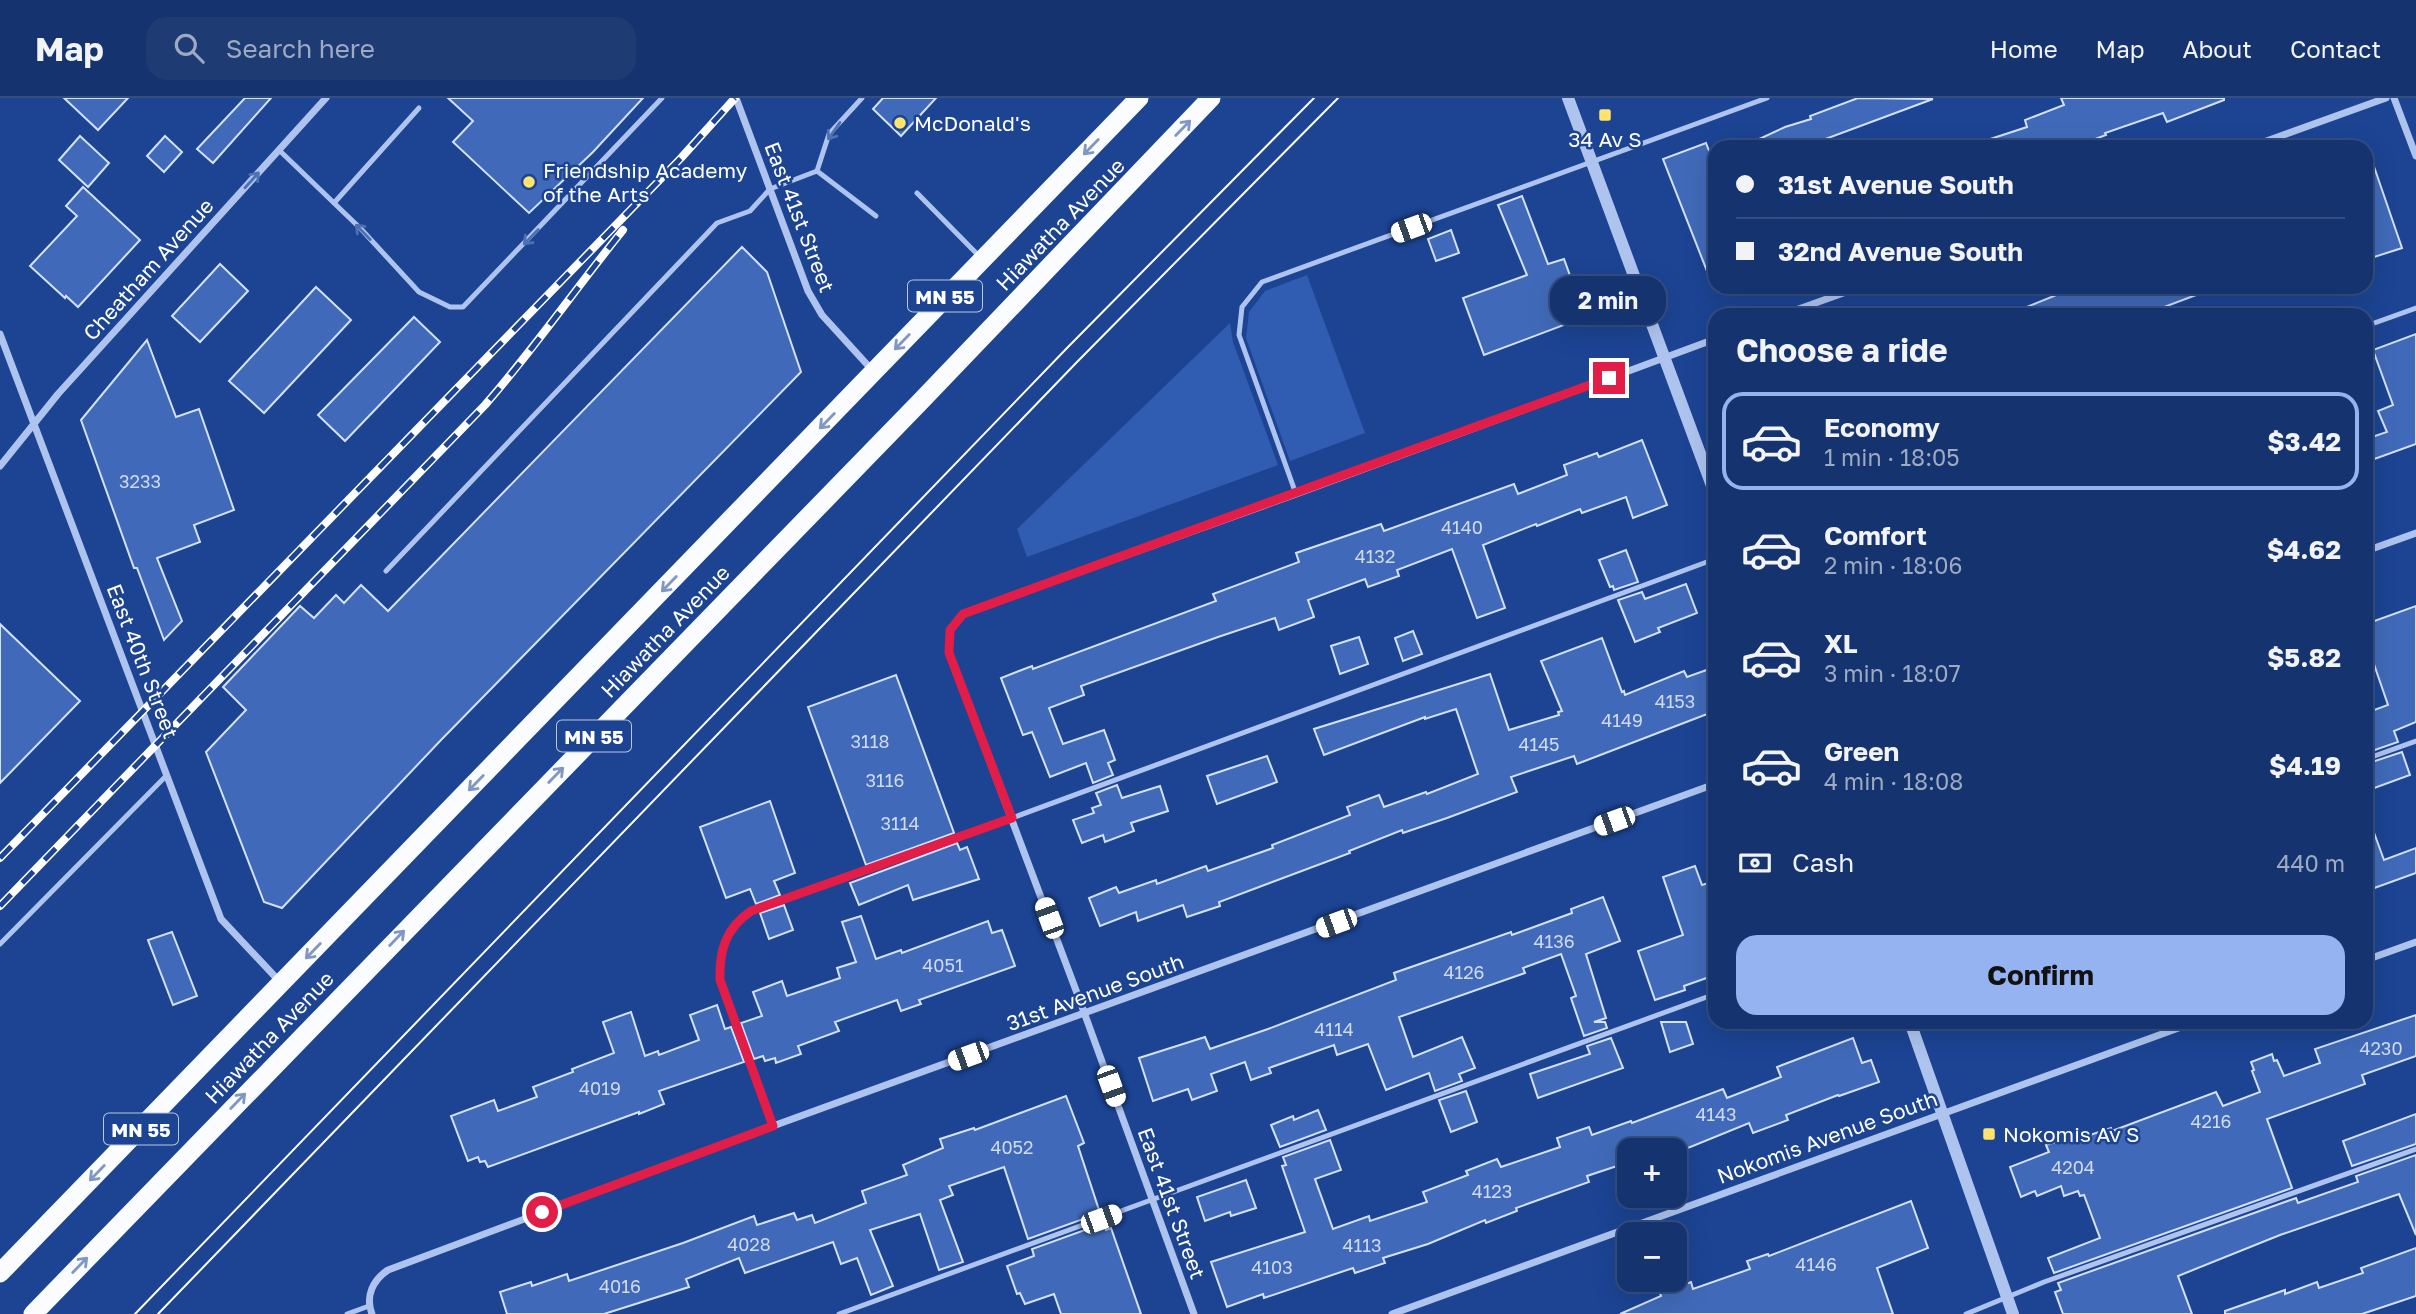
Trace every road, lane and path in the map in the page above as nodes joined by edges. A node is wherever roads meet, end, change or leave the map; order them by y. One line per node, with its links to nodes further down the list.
1 (326, 98): 13 (street, Cheatham Avenue)
2 (662, 98): 19 (lane, one-way to 19)
3 (736, 98): 17 (street, East 41st Street)
4 (862, 98): 16 (lane, one-way to 16)
5 (1139, 98): 21 (highway, Hiawatha Avenue / MN 55, one-way to 21)
6 (1212, 98): 58 (highway, Hiawatha Avenue / MN 55, one-way to 6)
7 (1568, 98): 15 (street)
8 (1767, 98): 15 (lane)
9 (2386, 98): 12 (street)
10 (2394, 98): 14 (street)
11 (419, 108): 19 (lane)
12 (2269, 140)
13 (279, 150): 19 (lane); 30 (street, Cheatham Avenue, one-way to 13)
14 (2416, 156)
15 (1590, 162): 28 (street); 33 (lane)
16 (817, 171): 17 (lane); 20 (lane)
17 (770, 189): 29 (street, East 41st Street); 37 (lane)
18 (917, 192): 21 (lane)
19 (334, 203)
20 (876, 216)
21 (982, 260): 29 (highway, Hiawatha Avenue / MN 55, one-way to 29)
22 (1840, 294): 23 (street)
23 (1802, 308)
24 (2416, 308): 25 (lane)
25 (2373, 323)
26 (0, 334): 30 (street, East 40th Street)
27 (1708, 342): 28 (street)
28 (1664, 358): 32 (street); 33 (street)
29 (874, 371): 46 (highway, Hiawatha Avenue / MN 55, one-way to 46)
30 (33, 422): 31 (street, Cheatham Avenue); 40 (street, East 40th Street)
31 (0, 466)
32 (1708, 475)
33 (1296, 494): 42 (street, East 41st Street)
34 (2416, 533): 35 (street)
35 (2373, 548)
36 (1708, 562): 42 (lane)
37 (386, 571)
38 (2416, 741): 39 (lane)
39 (2373, 756)
40 (167, 775): 44 (lane); 46 (street, East 40th Street)
41 (1708, 788): 48 (street, 31st Avenue South)
42 (1012, 818): 48 (street, East 41st Street); 52 (lane)
43 (2416, 942): 45 (street)
44 (0, 944)
45 (2373, 957)
46 (281, 984): 55 (highway, Hiawatha Avenue / MN 55, one-way to 55)
47 (1708, 997): 54 (lane)
48 (1085, 1014): 52 (street, 31st Avenue South); 54 (street, East 41st Street)
49 (1912, 1029): 51 (street)
50 (2176, 1029): 51 (street, Nokomis Avenue South)
51 (1942, 1113): 56 (street); 62 (street, Nokomis Avenue South)
52 (773, 1126): 57 (street, 31st Avenue South)
53 (2416, 1149): 56 (lane)
54 (1152, 1200): 60 (lane); 61 (street, East 41st Street)
55 (0, 1273)
56 (2007, 1297): 63 (lane); 64 (street)
57 (370, 1310): 59 (lane)
58 (33, 1314)
59 (347, 1314)
60 (839, 1314)
61 (1194, 1314)
62 (1392, 1314)
63 (1966, 1314)
64 (2013, 1314)

